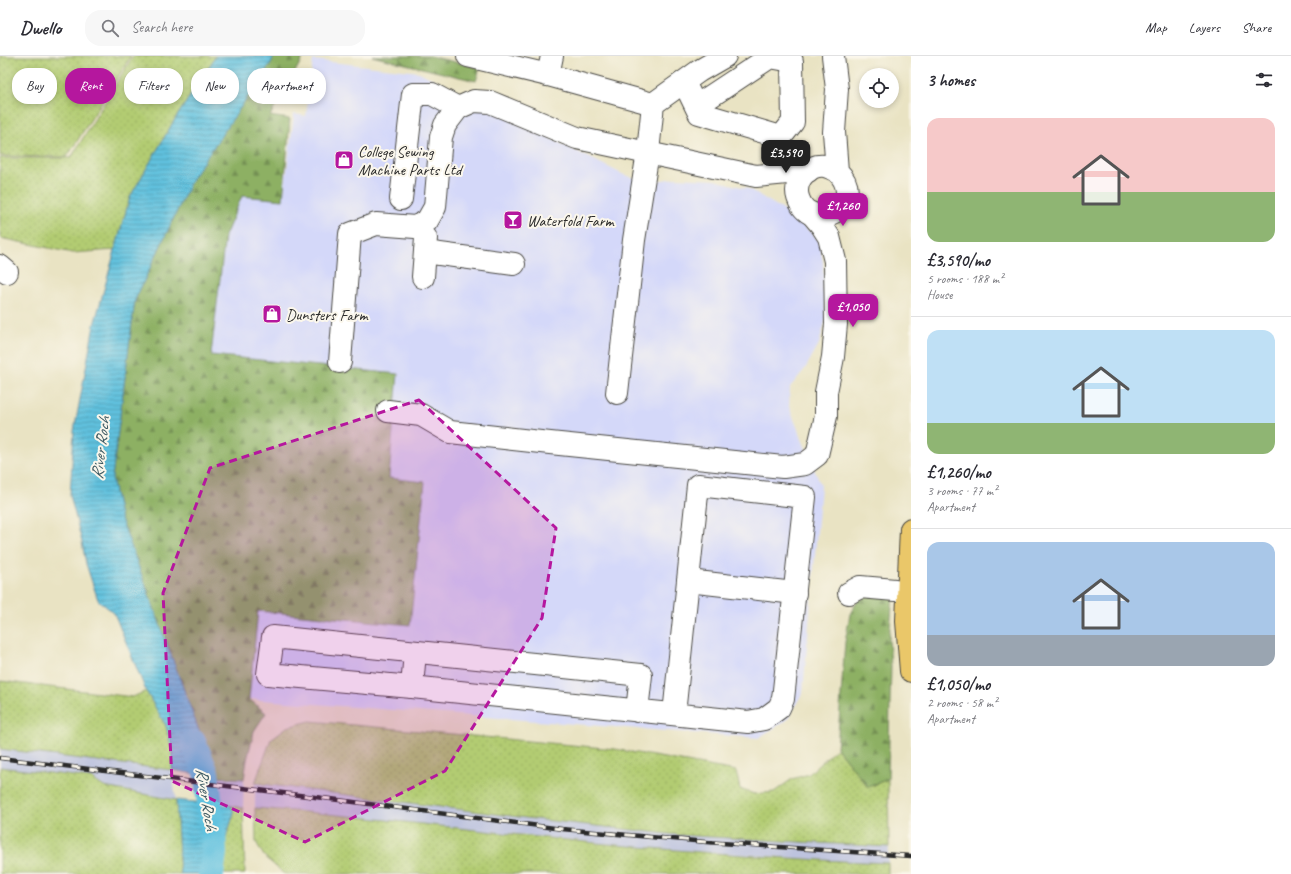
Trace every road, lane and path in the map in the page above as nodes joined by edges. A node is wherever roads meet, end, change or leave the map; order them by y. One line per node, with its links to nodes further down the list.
1 (468, 56): 4 (street)
2 (725, 56): 5 (street)
3 (833, 56): 9 (street)
4 (550, 65): 6 (street)
5 (684, 82): 6 (street); 7 (street)
6 (653, 104): 10 (street)
7 (696, 106): 7 (street)
8 (458, 108): 10 (street); 14 (street); 17 (street)
9 (834, 132): 11 (street); 12 (street)
10 (648, 152): 13 (street); 23 (street)
11 (808, 170): 12 (street); 13 (street); 16 (street)
12 (837, 171): 15 (street)
13 (756, 176): 16 (street)
14 (401, 199)
15 (844, 204): 16 (street); 19 (street)
16 (805, 207): 19 (street)
17 (427, 221): 18 (street); 22 (street)
18 (426, 252): 20 (street); 21 (street)
19 (835, 261): 25 (street)
20 (514, 264)
21 (423, 277)
22 (340, 362)
23 (617, 393)
24 (388, 410): 25 (street)
25 (736, 462): 26 (street)
26 (733, 489): 28 (street); 30 (street)
27 (911, 529): 33 (highway)
28 (688, 582): 30 (street); 36 (street)
29 (895, 590): 31 (street)
30 (795, 593): 36 (street)
31 (849, 593)
32 (415, 652): 34 (street); 34 (street); 35 (street)
33 (911, 671)
34 (412, 687): 35 (street)
35 (637, 710): 36 (street)
36 (674, 714)

